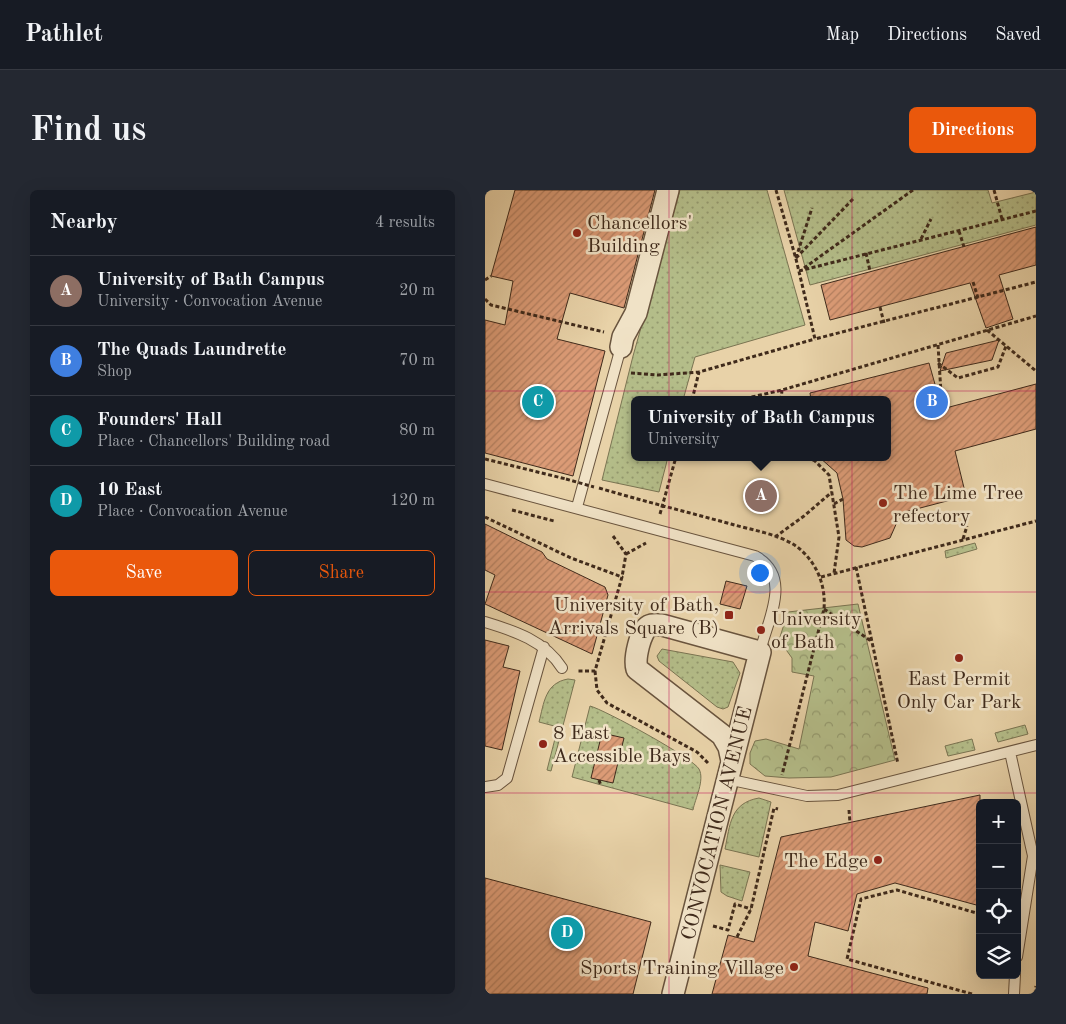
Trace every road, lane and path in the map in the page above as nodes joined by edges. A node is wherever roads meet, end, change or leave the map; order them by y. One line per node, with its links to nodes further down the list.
1 (668, 190): 28 (street)
2 (775, 190): 14 (path)
3 (913, 190): 15 (path)
4 (994, 190): 9 (path)
5 (853, 200): 14 (path)
6 (812, 208): 14 (path)
7 (1036, 211): 9 (path)
8 (931, 219): 11 (path)
9 (1002, 219): 10 (path)
10 (959, 231): 11 (path); 12 (path)
11 (921, 240): 13 (path)
12 (963, 247)
13 (866, 253): 15 (path); 16 (path)
14 (796, 259): 15 (path)
15 (800, 270): 27 (path)
16 (871, 271)
17 (491, 276): 18 (path)
18 (485, 280)
19 (973, 282): 21 (path)
20 (1036, 282): 21 (path)
21 (978, 298): 25 (path)
22 (485, 299): 28 (path)
23 (880, 307): 25 (path)
24 (1036, 316): 26 (path)
25 (884, 323): 27 (path)
26 (987, 330): 29 (path); 30 (path)
27 (815, 339): 34 (path)
28 (622, 342): 33 (lane)
29 (938, 345): 31 (path); 35 (path)
30 (1006, 346): 31 (path); 32 (path)
31 (938, 364): 39 (path)
32 (1036, 371)
33 (613, 372): 34 (path); 48 (lane)
34 (699, 372): 36 (path)
35 (782, 390): 37 (path); 38 (path)
36 (693, 396)
37 (756, 396)
38 (781, 396)
39 (942, 409)
40 (485, 459): 45 (path, bridge)
41 (675, 461): 52 (path)
42 (815, 461): 44 (path)
43 (485, 484): 48 (lane)
44 (832, 492): 47 (path); 54 (path)
45 (620, 494)
46 (843, 499): 47 (path)
47 (834, 504): 58 (path)
48 (577, 507): 52 (lane)
49 (485, 517): 59 (path)
50 (1036, 521): 55 (path)
51 (967, 526): 55 (path)
52 (656, 529): 56 (path); 65 (lane)
53 (615, 536): 56 (path)
54 (775, 537)
55 (963, 540): 57 (path)
56 (626, 554): 59 (path)
57 (856, 567): 58 (path); 63 (path)
58 (834, 573): 60 (path)
59 (623, 577): 67 (path)
60 (821, 577)
61 (824, 609): 63 (path)
62 (485, 622): 64 (lane)
63 (871, 640): 73 (path)
64 (544, 647): 66 (lane); 75 (lane)
65 (760, 652): 71 (street, CONVOCATION AVENUE); 71 (street)
66 (562, 668)
67 (595, 671): 68 (path); 71 (path)
68 (587, 672)
69 (1036, 745): 70 (lane)
70 (1010, 752): 73 (lane); 84 (lane)
71 (723, 770): 73 (lane); 83 (street, CONVOCATION AVENUE)
72 (599, 780): 74 (path)
73 (902, 780)
74 (601, 786)
75 (485, 787)
76 (858, 808): 78 (path)
77 (783, 810): 81 (path)
78 (849, 810): 79 (path); 80 (path)
79 (843, 811)
80 (850, 823)
81 (751, 909): 83 (path); 85 (path)
82 (976, 913): 89 (path)
83 (690, 920): 88 (street, CONVOCATION AVENUE)
84 (1021, 934)
85 (737, 938)
86 (1015, 979): 90 (lane)
87 (1036, 986): 91 (path)
88 (673, 994)
89 (972, 994)
90 (1014, 994)
91 (1035, 994)

